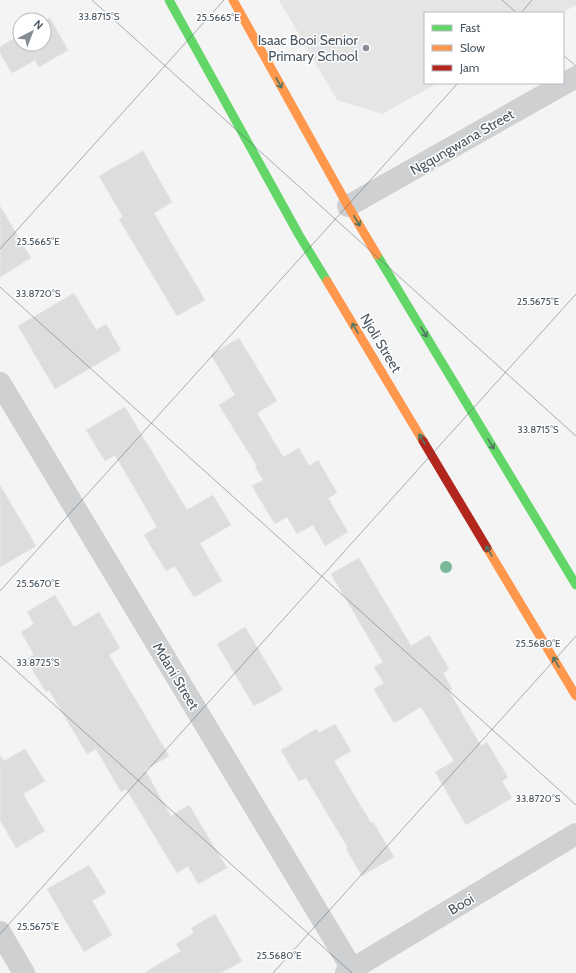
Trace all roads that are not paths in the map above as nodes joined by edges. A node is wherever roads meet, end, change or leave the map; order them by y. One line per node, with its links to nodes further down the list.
1 (169, 0): 9 (main road, Njoli Street, one-way to 1)
2 (233, 0): 6 (main road, one-way to 6)
3 (576, 77): 5 (street, Ngqungwana Street)
4 (564, 84): 6 (street, Ngqungwana Street)
5 (564, 84)
6 (348, 206): 8 (main road, one-way to 8)
7 (0, 383): 12 (street, Mdani Street)
8 (576, 585)
9 (576, 696)
10 (576, 834): 12 (street, Booi)
11 (0, 932): 13 (street)
12 (349, 971)
13 (24, 973)

